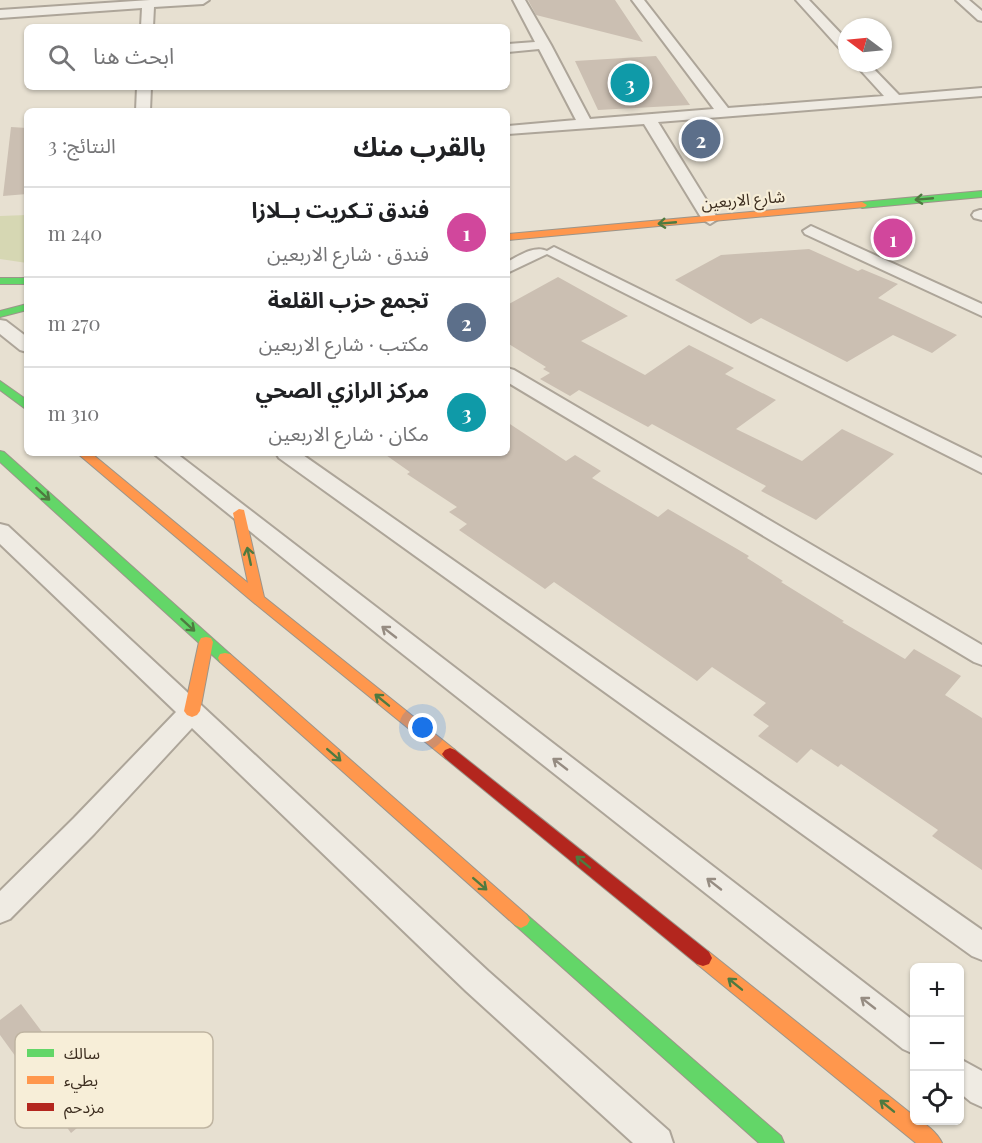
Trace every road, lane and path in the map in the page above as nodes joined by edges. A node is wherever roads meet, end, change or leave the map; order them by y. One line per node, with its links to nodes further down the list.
1 (203, 0): 6 (street)
2 (519, 0): 13 (street)
3 (638, 0): 20 (street)
4 (802, 0): 12 (street)
5 (962, 0): 10 (street)
6 (189, 1): 7 (street)
7 (148, 4): 8 (street); 11 (street)
8 (56, 5): 9 (street)
9 (0, 14)
10 (982, 17)
11 (147, 24)
12 (838, 38)
13 (545, 45): 14 (street); 22 (street)
14 (510, 48)
15 (870, 72): 18 (street)
16 (144, 90): 19 (street)
17 (982, 92): 18 (street)
18 (896, 100): 20 (street)
19 (143, 108)
20 (724, 113): 21 (street)
21 (649, 120): 22 (street); 25 (street)
22 (585, 124): 23 (street)
23 (510, 130)
24 (982, 194): 25 (main road, شارع الاربعين, one-way to 25)
25 (710, 219): 27 (main road, شارع الاربعين, one-way to 27)
26 (834, 229): 28 (main road)
27 (568, 231): 29 (main road, شارع الاربعين); 30 (main road)
28 (806, 231): 36 (street)
29 (510, 237)
30 (547, 252): 31 (main road); 32 (street); 47 (street)
31 (510, 257)
32 (510, 267)
33 (0, 281): 34 (main road)
34 (24, 281)
35 (24, 308): 37 (main road)
36 (982, 311)
37 (0, 314)
38 (0, 325): 39 (street)
39 (24, 344)
40 (510, 376): 52 (street)
41 (0, 384): 42 (main road)
42 (24, 404)
43 (0, 455): 51 (main road, one-way to 51)
44 (87, 456): 50 (main road)
45 (167, 456): 48 (street)
46 (290, 456): 55 (street)
47 (982, 466)
48 (239, 513): 50 (main road, one-way to 48); 56 (street, one-way to 48)
49 (0, 531): 53 (street)
50 (258, 599): 61 (main road, one-way to 50)
51 (206, 642): 53 (main road); 60 (main road, one-way to 60)
52 (982, 656)
53 (192, 711): 54 (street); 59 (street)
54 (0, 910)
55 (982, 947)
56 (910, 1035)
57 (964, 1077): 58 (street)
58 (982, 1091)
59 (657, 1143)
60 (774, 1143)
61 (932, 1143)

